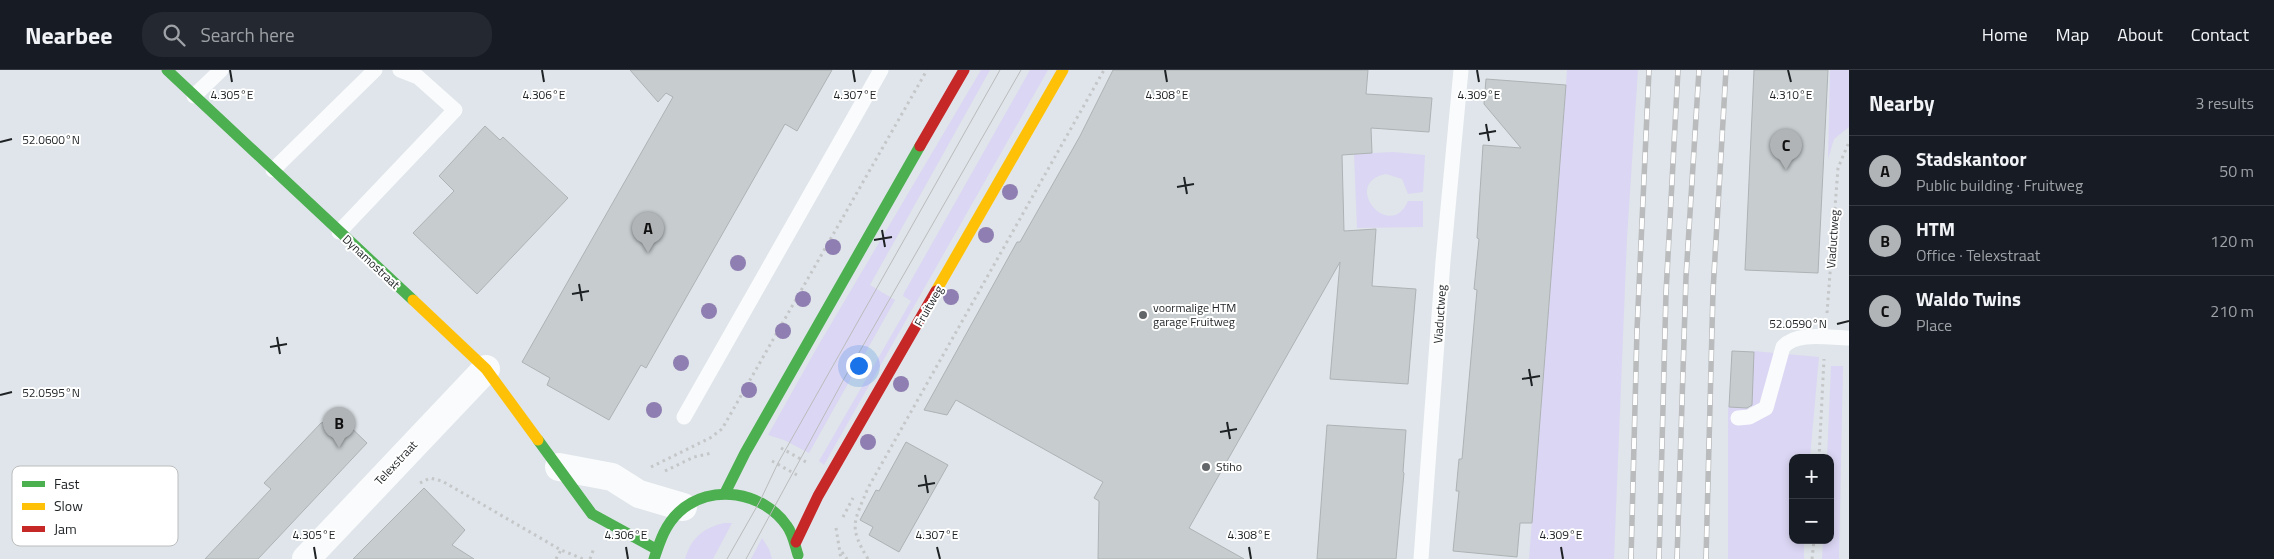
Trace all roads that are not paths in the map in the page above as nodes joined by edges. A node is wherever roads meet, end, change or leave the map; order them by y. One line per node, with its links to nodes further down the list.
1 (167, 70): 9 (street, Dynamostraat)
2 (221, 70): 9 (lane)
3 (375, 70): 10 (lane)
4 (400, 70): 11 (lane)
5 (881, 70): 14 (lane)
6 (964, 70): 17 (street)
7 (1063, 70): 19 (street, Fruitweg)
8 (1461, 70): 23 (lane, Viaductweg)
9 (194, 96): 10 (street, Dynamostraat)
10 (273, 170): 11 (street, Dynamostraat)
11 (339, 232): 13 (street, Dynamostraat)
12 (1849, 338): 15 (lane)
13 (486, 369): 16 (street, Dynamostraat); 21 (street, Telexstraat)
14 (684, 417)
15 (1738, 418)
16 (559, 467): 18 (street); 20 (street, Dynamostraat)
17 (725, 493): 18 (street); 19 (street)
18 (684, 507): 20 (street)
19 (796, 542): 22 (street)
20 (655, 554)
21 (306, 559)
22 (799, 559)
23 (1421, 559)

